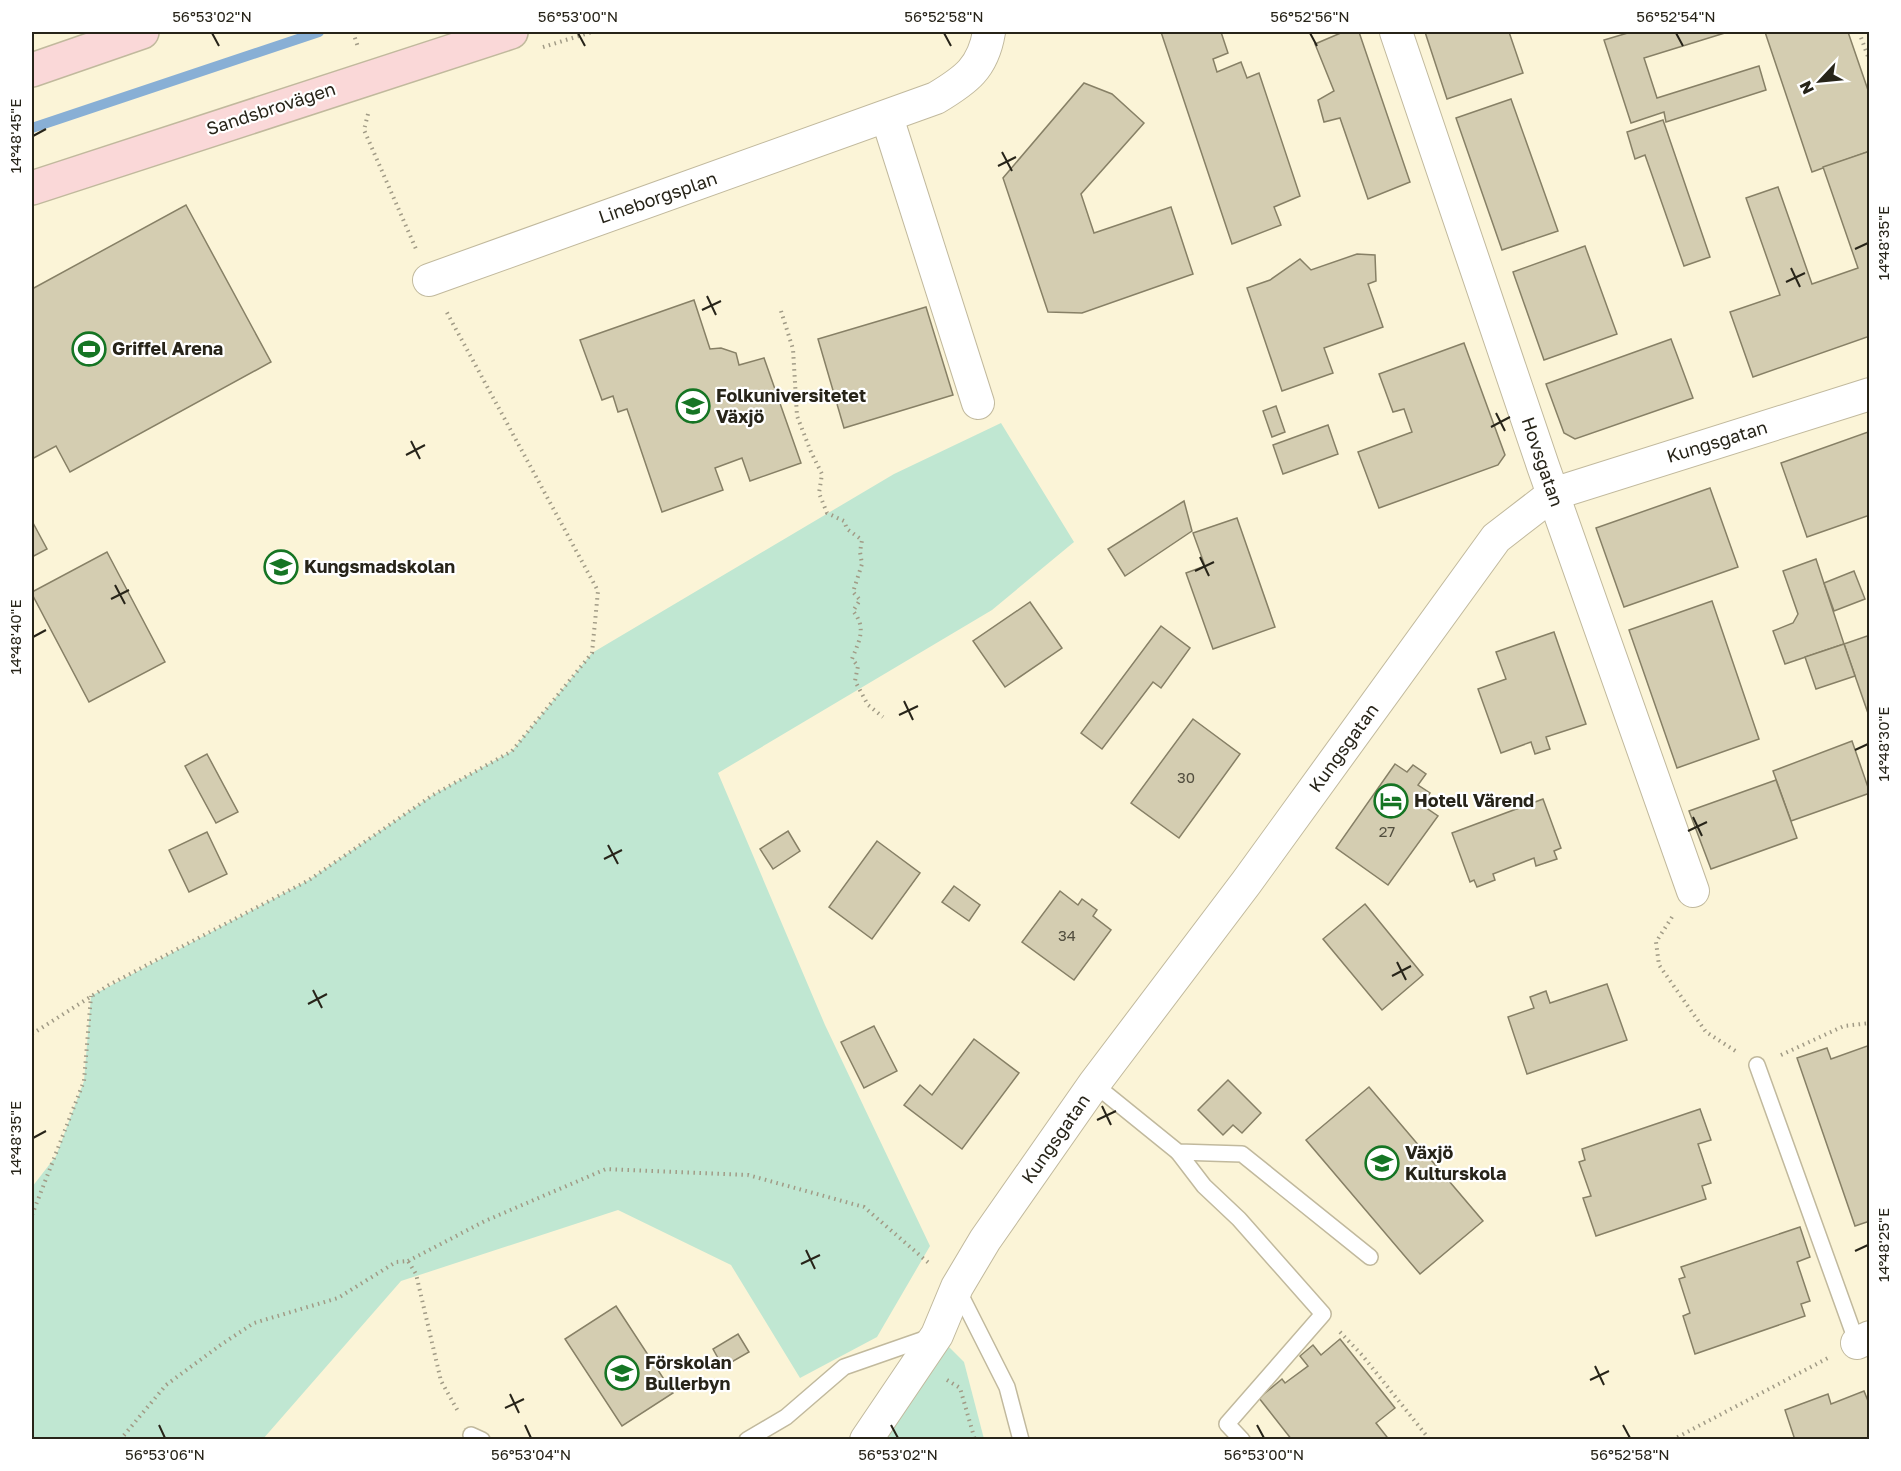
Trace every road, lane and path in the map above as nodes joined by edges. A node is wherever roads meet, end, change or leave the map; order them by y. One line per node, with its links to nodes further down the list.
1 (142, 32): 9 (main road)
2 (353, 32): 8 (path)
3 (511, 32): 8 (main road, Sandsbrovägen)
4 (988, 32): 10 (street, Lineborgsplan)
5 (1396, 32): 16 (street, Hovsgatan)
6 (1859, 32): 7 (path)
7 (1869, 62)
8 (365, 64): 11 (main road, Sandsbrovägen); 12 (path)
9 (32, 70)
10 (887, 117): 12 (street, Lineborgsplan); 15 (street)
11 (32, 188)
12 (429, 280): 19 (path)
13 (781, 311): 17 (path)
14 (1869, 394): 16 (street, Kungsgatan)
15 (978, 403)
16 (1552, 494): 18 (street, Hovsgatan); 23 (street, Kungsgatan)
17 (883, 717)
18 (1693, 891): 22 (path)
19 (91, 996): 21 (path); 25 (path)
20 (1869, 1023): 22 (path)
21 (32, 1034)
22 (1757, 1065): 31 (lane)
23 (1094, 1084): 24 (lane); 28 (street, Kungsgatan)
24 (1178, 1152): 26 (lane); 29 (lane)
25 (32, 1215)
26 (1370, 1257)
27 (408, 1261): 28 (path); 33 (path); 34 (path)
28 (957, 1287): 30 (street, Kungsgatan); 38 (lane)
29 (1323, 1314): 39 (lane); 40 (path)
30 (937, 1335): 32 (street, Kungsgatan); 35 (lane)
31 (1863, 1340): 41 (path)
32 (919, 1362): 36 (street, Kungsgatan); 37 (path)
33 (476, 1437)
34 (120, 1440)
35 (747, 1440)
36 (866, 1440)
37 (975, 1440)
38 (1021, 1440)
39 (1242, 1440)
40 (1430, 1440)
41 (1672, 1440)

